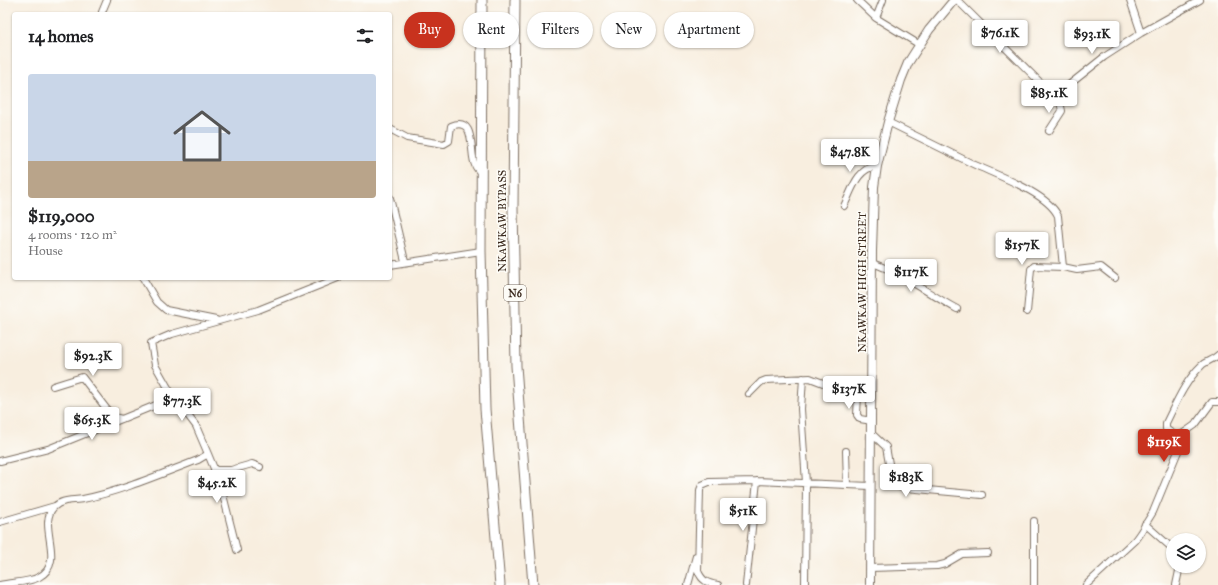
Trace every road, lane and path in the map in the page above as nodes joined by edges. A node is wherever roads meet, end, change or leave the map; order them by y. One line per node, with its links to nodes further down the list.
1 (107, 0): 9 (street)
2 (482, 0): 18 (highway, NKAWKAW BYPASS)
3 (515, 0): 64 (highway, NKAWKAW BYPASS / N6)
4 (857, 0): 10 (street)
5 (883, 0): 10 (street)
6 (956, 0): 12 (main road, NKAWKAW HIGH STREET); 13 (street)
7 (1130, 0): 11 (street)
8 (1200, 0): 11 (street)
9 (102, 12)
10 (876, 18): 12 (street)
11 (1140, 33): 13 (street)
12 (920, 45): 14 (main road, NKAWKAW HIGH STREET)
13 (1055, 96): 16 (street)
14 (888, 122): 17 (main road, NKAWKAW HIGH STREET); 25 (street)
15 (392, 130): 18 (street)
16 (1049, 131)
17 (877, 166): 19 (street); 23 (main road, NKAWKAW HIGH STREET)
18 (481, 173): 21 (highway, NKAWKAW BYPASS)
19 (844, 206)
20 (392, 207): 22 (street)
21 (481, 250): 22 (street); 63 (highway, NKAWKAW BYPASS)
22 (404, 261): 24 (street)
23 (872, 263): 29 (street); 39 (main road, NKAWKAW HIGH STREET)
24 (392, 264)
25 (1063, 267): 26 (street); 30 (street)
26 (1115, 278)
27 (144, 280): 31 (street)
28 (333, 280): 31 (street)
29 (957, 309)
30 (1027, 312)
31 (216, 320): 35 (street)
32 (1218, 355): 41 (street)
33 (803, 378): 36 (street); 39 (street); 48 (street)
34 (53, 386): 38 (street)
35 (171, 393): 38 (street); 43 (street)
36 (749, 394)
37 (1218, 402): 41 (street)
38 (124, 419): 44 (street)
39 (872, 421): 40 (main road, NKAWKAW HIGH STREET)
40 (872, 434): 50 (main road, NKAWKAW HIGH STREET); 51 (street)
41 (1178, 437): 55 (street)
42 (846, 450): 49 (street)
43 (208, 454): 46 (street); 52 (street)
44 (0, 460)
45 (260, 467): 46 (street)
46 (214, 470): 58 (street)
47 (757, 481): 48 (street); 57 (street); 67 (street)
48 (806, 483): 49 (street); 68 (street)
49 (847, 485): 50 (street)
50 (870, 486): 60 (main road, NKAWKAW HIGH STREET)
51 (982, 495)
52 (55, 506): 54 (street); 62 (street)
53 (1034, 521): 70 (street)
54 (0, 522)
55 (1145, 524): 56 (street); 71 (street)
56 (1166, 543)
57 (698, 546): 65 (street); 66 (street)
58 (237, 550)
59 (988, 553): 60 (street)
60 (870, 568): 69 (main road, NKAWKAW HIGH STREET)
61 (1179, 573): 72 (street)
62 (0, 584)
63 (500, 585)
64 (533, 585)
65 (688, 585)
66 (718, 585)
67 (746, 585)
68 (805, 585)
69 (870, 585)
70 (1034, 585)
71 (1086, 585)
72 (1176, 585)

